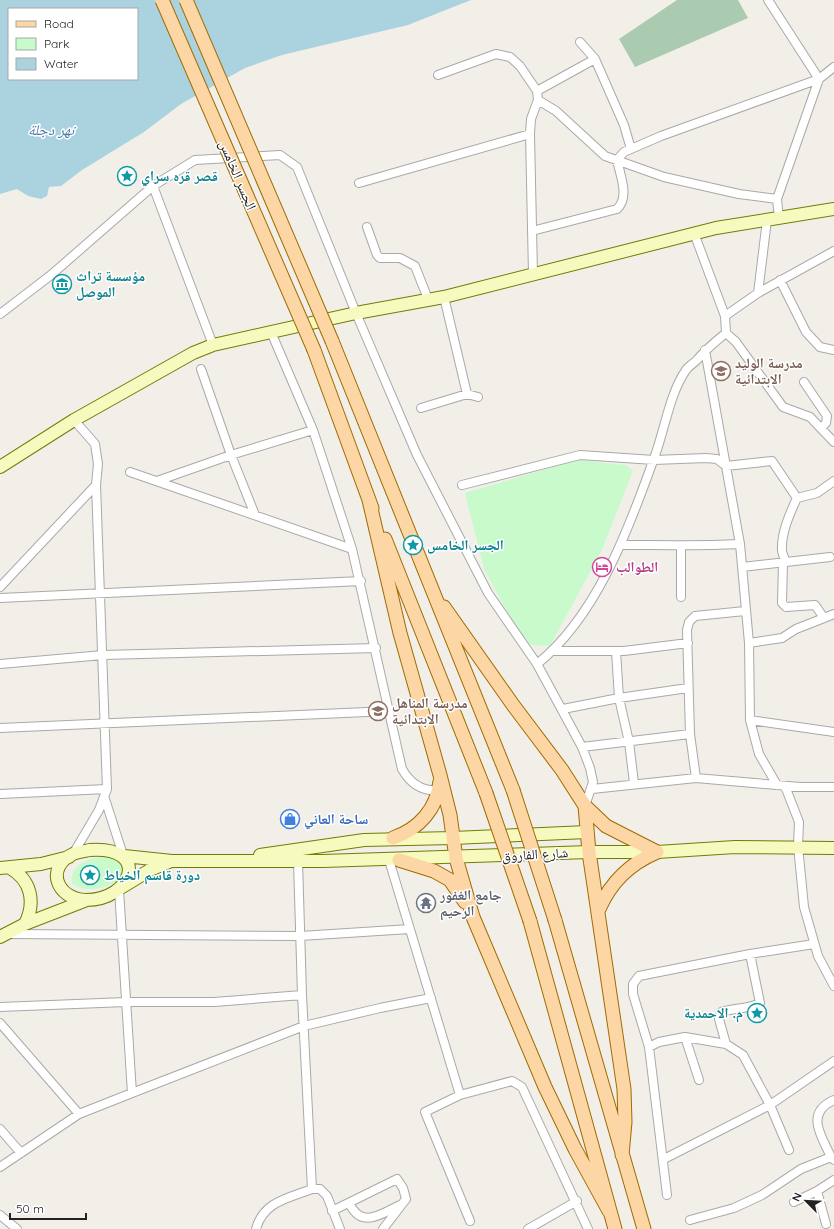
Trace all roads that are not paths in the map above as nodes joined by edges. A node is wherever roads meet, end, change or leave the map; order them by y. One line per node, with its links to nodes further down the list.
1 (162, 0): 55 (main road, الجسر الخامس, bridge)
2 (186, 0): 67 (main road, الجسر الخامس, bridge)
3 (768, 0): 8 (street)
4 (580, 42): 5 (street)
5 (595, 59): 9 (street); 12 (street)
6 (834, 66): 8 (street)
7 (438, 74): 9 (street)
8 (820, 79): 12 (street); 16 (street)
9 (537, 91): 10 (street)
10 (538, 100): 11 (street); 13 (street)
11 (530, 134): 14 (street); 20 (street)
12 (631, 149): 13 (street)
13 (617, 160): 16 (street); 20 (street)
14 (359, 183)
15 (152, 186): 28 (street); 29 (street); 33 (street)
16 (777, 199): 18 (street)
17 (834, 209): 18 (main road)
18 (773, 219): 21 (main road); 25 (street)
19 (367, 227): 27 (street)
20 (532, 231): 23 (street)
21 (694, 233): 23 (main road); 30 (street)
22 (834, 251): 24 (street)
23 (533, 274): 26 (main road)
24 (780, 280): 25 (street); 35 (street)
25 (758, 293): 30 (street)
26 (444, 297): 27 (main road); 38 (street)
27 (428, 299): 28 (main road)
28 (356, 313): 31 (main road); 80 (street)
29 (0, 314)
30 (725, 316): 32 (street)
31 (271, 332): 33 (main road); 43 (street)
32 (726, 333): 34 (street); 42 (street)
33 (213, 345): 41 (main road)
34 (705, 350): 46 (street); 47 (street)
35 (834, 350)
36 (201, 369): 45 (street)
37 (804, 382): 42 (street)
38 (467, 394): 39 (street); 40 (street)
39 (478, 397)
40 (421, 408)
41 (74, 420): 48 (main road); 52 (street)
42 (821, 428): 44 (street)
43 (313, 430): 45 (street); 60 (street)
44 (834, 442)
45 (231, 455): 50 (street); 56 (street)
46 (654, 460): 47 (street); 53 (street); 58 (street)
47 (726, 466): 54 (street); 57 (street)
48 (0, 467)
49 (130, 472): 50 (street)
50 (157, 481): 56 (street)
51 (834, 481): 54 (street)
52 (96, 485): 65 (street); 66 (street)
53 (462, 485)
54 (797, 498): 62 (street)
55 (369, 500): 92 (main road); 161 (main road, bridge)
56 (255, 515): 60 (street)
57 (740, 544): 59 (street); 63 (street)
58 (622, 545): 59 (street); 77 (street)
59 (681, 546): 68 (street)
60 (352, 549): 64 (street)
61 (830, 557): 62 (street)
62 (785, 563): 63 (street); 72 (street)
63 (742, 567): 70 (street)
64 (361, 581): 66 (street); 75 (street)
65 (0, 588)
66 (100, 593): 69 (street); 78 (street)
67 (433, 594): 102 (main road); 149 (main road, bridge)
68 (681, 597)
69 (0, 598)
70 (745, 611): 73 (street); 74 (street)
71 (834, 614): 72 (street)
72 (824, 618): 74 (street)
73 (688, 643): 76 (street); 81 (street)
74 (749, 643): 85 (street)
75 (376, 648): 78 (street); 84 (street)
76 (616, 650): 77 (street); 82 (street)
77 (554, 651): 80 (street)
78 (103, 655): 79 (street); 86 (street)
79 (0, 664)
80 (537, 664): 83 (street)
81 (688, 688): 82 (street); 89 (street)
82 (619, 698): 83 (street); 90 (street)
83 (563, 709): 91 (street)
84 (389, 711): 86 (street); 99 (street)
85 (750, 720): 88 (street); 95 (street)
86 (106, 723): 87 (street); 97 (street)
87 (0, 728)
88 (834, 732)
89 (690, 734): 90 (street); 93 (street)
90 (629, 742): 91 (street); 94 (street)
91 (582, 747): 98 (street)
92 (440, 775): 99 (main road); 105 (main road)
93 (696, 778): 94 (street); 95 (street)
94 (634, 783): 98 (street)
95 (781, 785): 96 (street); 106 (street)
96 (834, 787)
97 (108, 789): 100 (street); 101 (street)
98 (592, 789): 102 (street)
99 (439, 790): 104 (main road)
100 (0, 794)
101 (105, 799): 110 (street); 111 (street)
102 (585, 806): 103 (main road); 109 (main road)
103 (587, 832): 105 (main road, شارع الفاروق); 108 (main road)
104 (393, 838): 105 (main road, شارع الفاروق); 113 (main road, شارع الفاروق)
105 (453, 838): 112 (main road)
106 (798, 846): 107 (main road, شارع الفاروق); 109 (main road, شارع الفاروق); 127 (street)
107 (834, 848)
108 (589, 852): 109 (main road, شارع الفاروق); 112 (main road, شارع الفاروق); 120 (main road)
109 (657, 852): 120 (main road)
110 (71, 855): 111 (main road, شارع الفاروق); 117 (main road, شارع الفاروق); 119 (main road, شارع الفاروق)
111 (124, 856): 115 (main road, شارع الفاروق); 118 (main road)
112 (456, 858): 114 (main road, شارع الفاروق); 121 (main road)
113 (235, 860): 115 (main road, شارع الفاروق); 116 (main road, شارع الفاروق)
114 (394, 860): 116 (main road, شارع الفاروق); 121 (main road); 123 (street)
115 (172, 861): 118 (main road, شارع الفاروق)
116 (298, 861): 126 (street)
117 (5, 868): 122 (main road)
118 (119, 889): 119 (main road, شارع الفاروق); 124 (street)
119 (88, 900): 122 (main road)
120 (599, 910): 149 (main road)
121 (473, 917): 161 (main road)
122 (25, 924): 125 (main road)
123 (410, 929): 126 (street); 131 (street)
124 (122, 935): 125 (street); 126 (street); 132 (street)
125 (3, 936)
126 (300, 936): 130 (street)
127 (814, 944): 128 (street); 129 (street)
128 (750, 954): 137 (street); 138 (street)
129 (834, 986)
130 (302, 995): 132 (street); 135 (street)
131 (431, 998): 135 (street); 142 (street)
132 (126, 1002): 133 (street); 141 (street)
133 (0, 1007)
134 (0, 1022): 145 (street)
135 (304, 1026): 141 (street); 154 (street)
136 (685, 1037): 137 (street); 138 (street); 140 (street)
137 (726, 1044): 144 (street)
138 (648, 1046): 151 (street)
139 (834, 1061): 144 (street)
140 (699, 1080)
141 (132, 1092): 145 (street)
142 (460, 1095): 157 (street); 165 (street)
143 (834, 1100): 150 (street)
144 (770, 1105): 147 (street); 151 (street)
145 (80, 1114): 148 (street)
146 (0, 1129): 148 (street)
147 (788, 1150)
148 (21, 1153): 152 (street)
149 (622, 1155): 174 (main road)
150 (833, 1158): 164 (street)
151 (664, 1159): 156 (street)
152 (0, 1167)
153 (834, 1180): 155 (street)
154 (312, 1189): 162 (street); 168 (street)
155 (817, 1191): 158 (street); 166 (street)
156 (667, 1195)
157 (577, 1201): 171 (street); 172 (street)
158 (794, 1202)
159 (349, 1203): 160 (street); 160 (street); 162 (street)
160 (402, 1204): 170 (street)
161 (609, 1211): 173 (main road)
162 (332, 1212): 169 (street)
163 (0, 1215): 167 (street)
164 (690, 1220)
165 (470, 1221)
166 (826, 1224)
167 (16, 1229)
168 (256, 1229)
169 (340, 1229)
170 (383, 1229)
171 (528, 1229)
172 (588, 1229)
173 (616, 1229)
174 (644, 1229)

